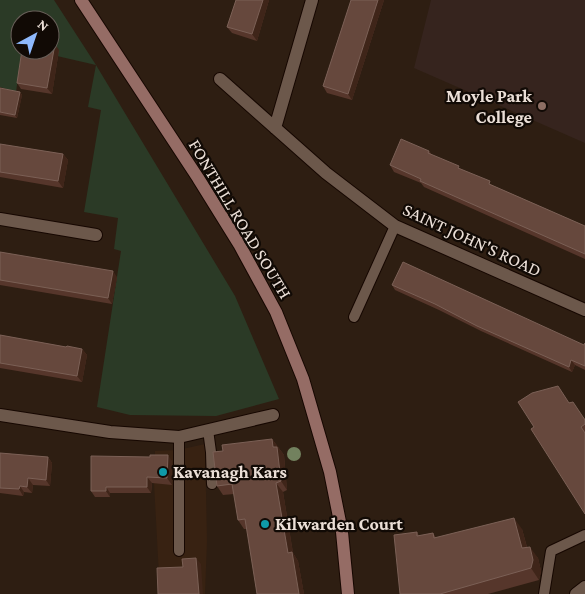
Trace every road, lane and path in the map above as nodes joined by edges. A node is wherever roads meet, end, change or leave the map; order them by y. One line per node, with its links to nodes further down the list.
1 (81, 0): 18 (main road, FONTHILL ROAD SOUTH)
2 (312, 0): 4 (street)
3 (220, 79): 4 (street, SAINT JOHN'S ROAD)
4 (276, 128): 6 (street, SAINT JOHN'S ROAD)
5 (0, 218): 7 (street)
6 (395, 226): 8 (street, SAINT JOHN'S ROAD); 9 (lane)
7 (96, 235)
8 (585, 310)
9 (354, 317)
10 (0, 415): 13 (street)
11 (273, 415): 12 (street)
12 (208, 430): 13 (street); 14 (lane)
13 (179, 437): 16 (lane)
14 (212, 484)
15 (585, 535): 19 (lane)
16 (178, 551)
17 (585, 587): 20 (street)
18 (348, 594)
19 (544, 594)
20 (576, 594)

